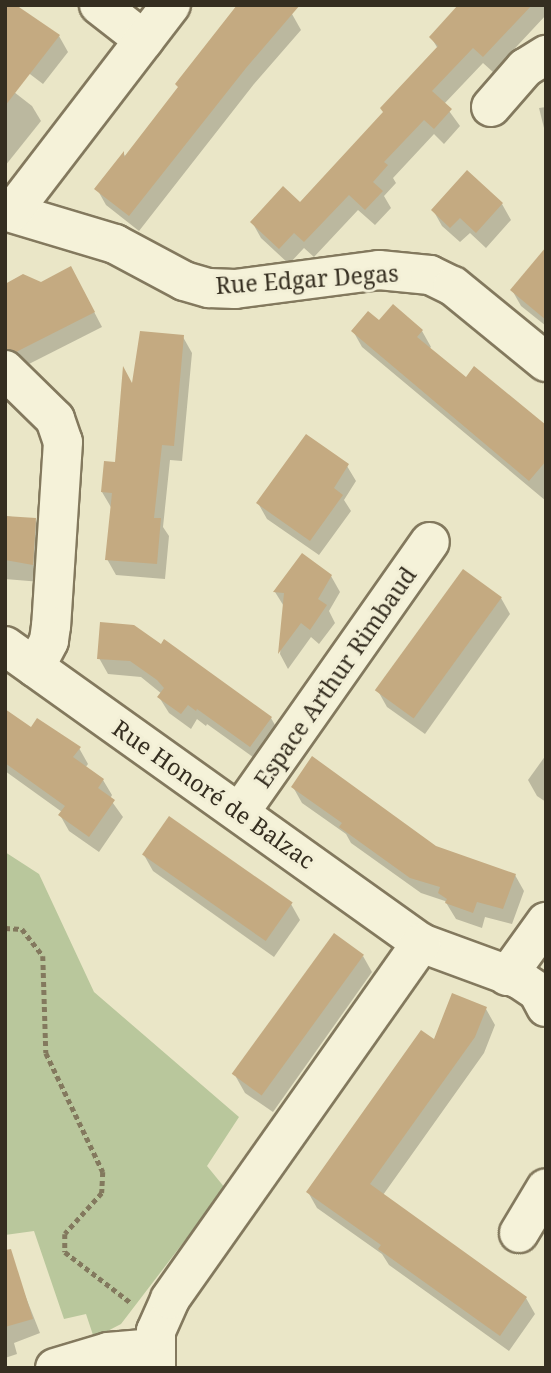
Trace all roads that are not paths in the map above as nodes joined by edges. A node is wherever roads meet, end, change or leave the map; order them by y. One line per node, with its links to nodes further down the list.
1 (99, 5): 3 (street)
2 (171, 5): 3 (street)
3 (144, 40): 6 (street)
4 (546, 55): 5 (street)
5 (491, 107)
6 (9, 211): 7 (street, Rue Edgar Degas)
7 (546, 362)
8 (5, 370): 10 (street)
9 (430, 542): 11 (street, Espace Arthur Rimbaud)
10 (20, 657): 11 (street, Rue Honoré de Balzac)
11 (240, 812): 13 (street, Rue Honoré de Balzac)
12 (546, 922): 14 (street)
13 (421, 943): 14 (street, Rue Honoré de Balzac); 18 (street)
14 (507, 976): 15 (street, Rue Honoré de Balzac)
15 (546, 1007)
16 (546, 1188): 17 (street)
17 (519, 1233)
18 (156, 1347): 19 (street)
19 (55, 1368)

